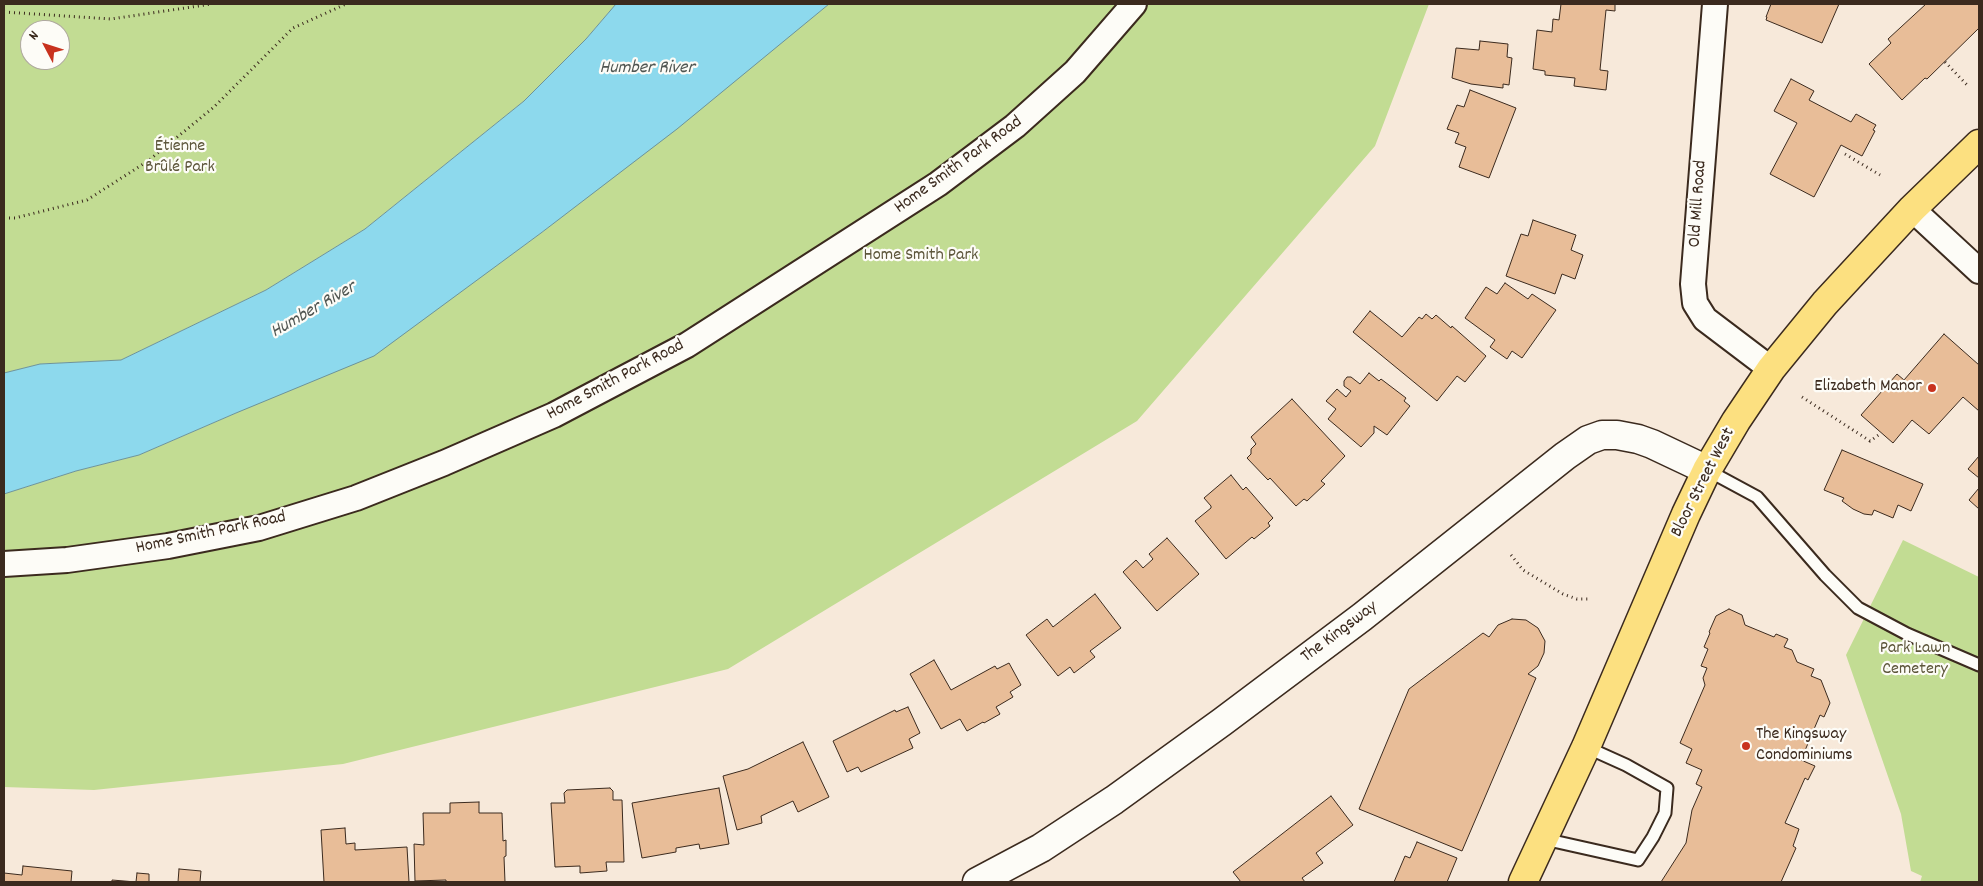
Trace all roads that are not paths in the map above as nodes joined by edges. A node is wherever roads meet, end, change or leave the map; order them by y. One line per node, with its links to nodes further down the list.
1 (1134, 4): 8 (street, Home Smith Park Road)
2 (1715, 4): 6 (street, Old Mill Road)
3 (1979, 144): 4 (main road, Bloor Street West)
4 (1912, 209): 5 (street); 6 (main road, Bloor Street West)
5 (1979, 271)
6 (1771, 370): 7 (main road, Bloor Street West)
7 (1706, 470): 9 (lane); 10 (main road, Bloor Street West); 12 (street, The Kingsway)
8 (4, 564)
9 (1979, 665)
10 (1586, 747): 11 (main road, Bloor Street West); 11 (lane)
11 (1542, 839): 13 (main road, Bloor Street West)
12 (977, 882)
13 (1523, 882)

